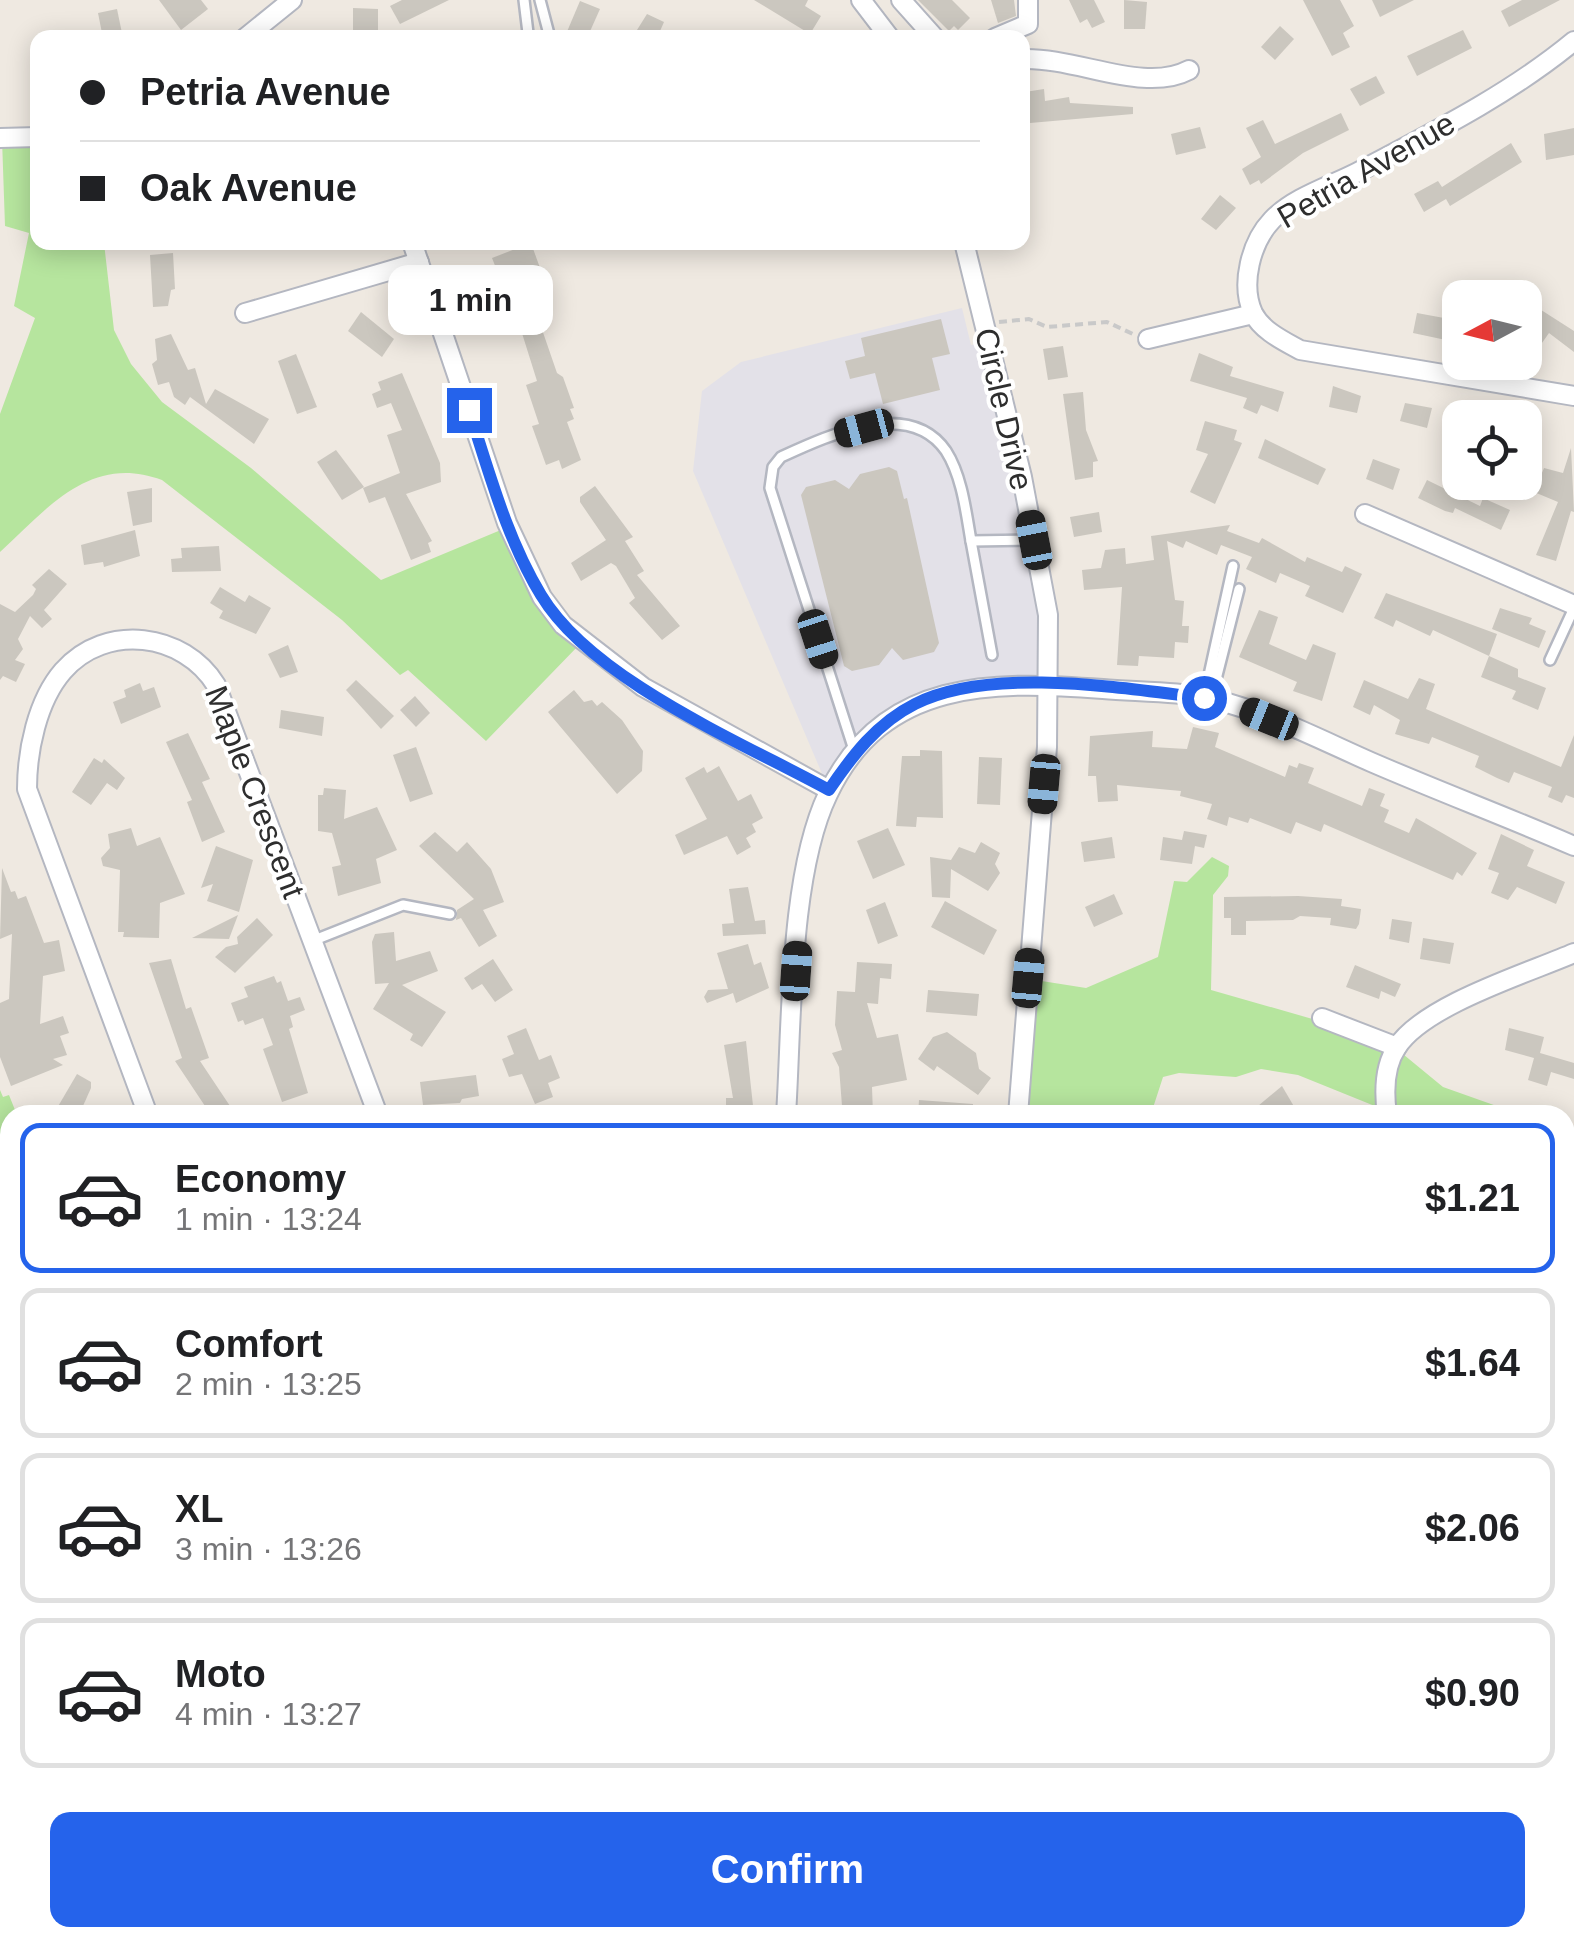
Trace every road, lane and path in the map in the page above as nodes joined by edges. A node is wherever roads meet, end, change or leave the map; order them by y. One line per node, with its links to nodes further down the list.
1 (292, 0): 7 (street)
2 (524, 0): 8 (lane)
3 (540, 0): 9 (lane)
4 (862, 0): 10 (street)
5 (901, 0): 11 (street)
6 (1028, 0): 12 (street)
7 (269, 30)
8 (528, 30)
9 (548, 30)
10 (884, 30)
11 (928, 30)
12 (1014, 30)
13 (1570, 50): 22 (street, Petria Avenue)
14 (1030, 59): 15 (street)
15 (1189, 70)
16 (30, 137): 17 (street)
17 (0, 138)
18 (415, 250): 20 (street)
19 (966, 250): 23 (street, Circle Drive)
20 (420, 262): 21 (street); 37 (street)
21 (245, 312)
22 (1254, 314): 24 (street); 25 (street)
23 (984, 324): 24 (path); 28 (street, Circle Drive)
24 (1148, 339)
25 (1574, 396)
26 (1364, 514): 31 (street)
27 (971, 540): 28 (lane); 32 (lane); 36 (lane)
28 (1034, 540): 34 (street, Circle Drive)
29 (1232, 566): 35 (lane)
30 (1239, 590): 35 (lane)
31 (1574, 606): 33 (lane)
32 (992, 655)
33 (1550, 660)
34 (1050, 684): 35 (street); 36 (street); 47 (street, Circle Drive)
35 (1208, 698): 38 (street)
36 (855, 753): 37 (street)
37 (829, 790): 46 (street)
38 (1574, 846)
39 (450, 914): 40 (lane)
40 (312, 941): 44 (street, Maple Crescent); 45 (street, Maple Crescent)
41 (1574, 953): 43 (street)
42 (1322, 1018): 43 (street)
43 (1397, 1047): 48 (street)
44 (144, 1105)
45 (374, 1105)
46 (787, 1105)
47 (1019, 1105)
48 (1387, 1105)

